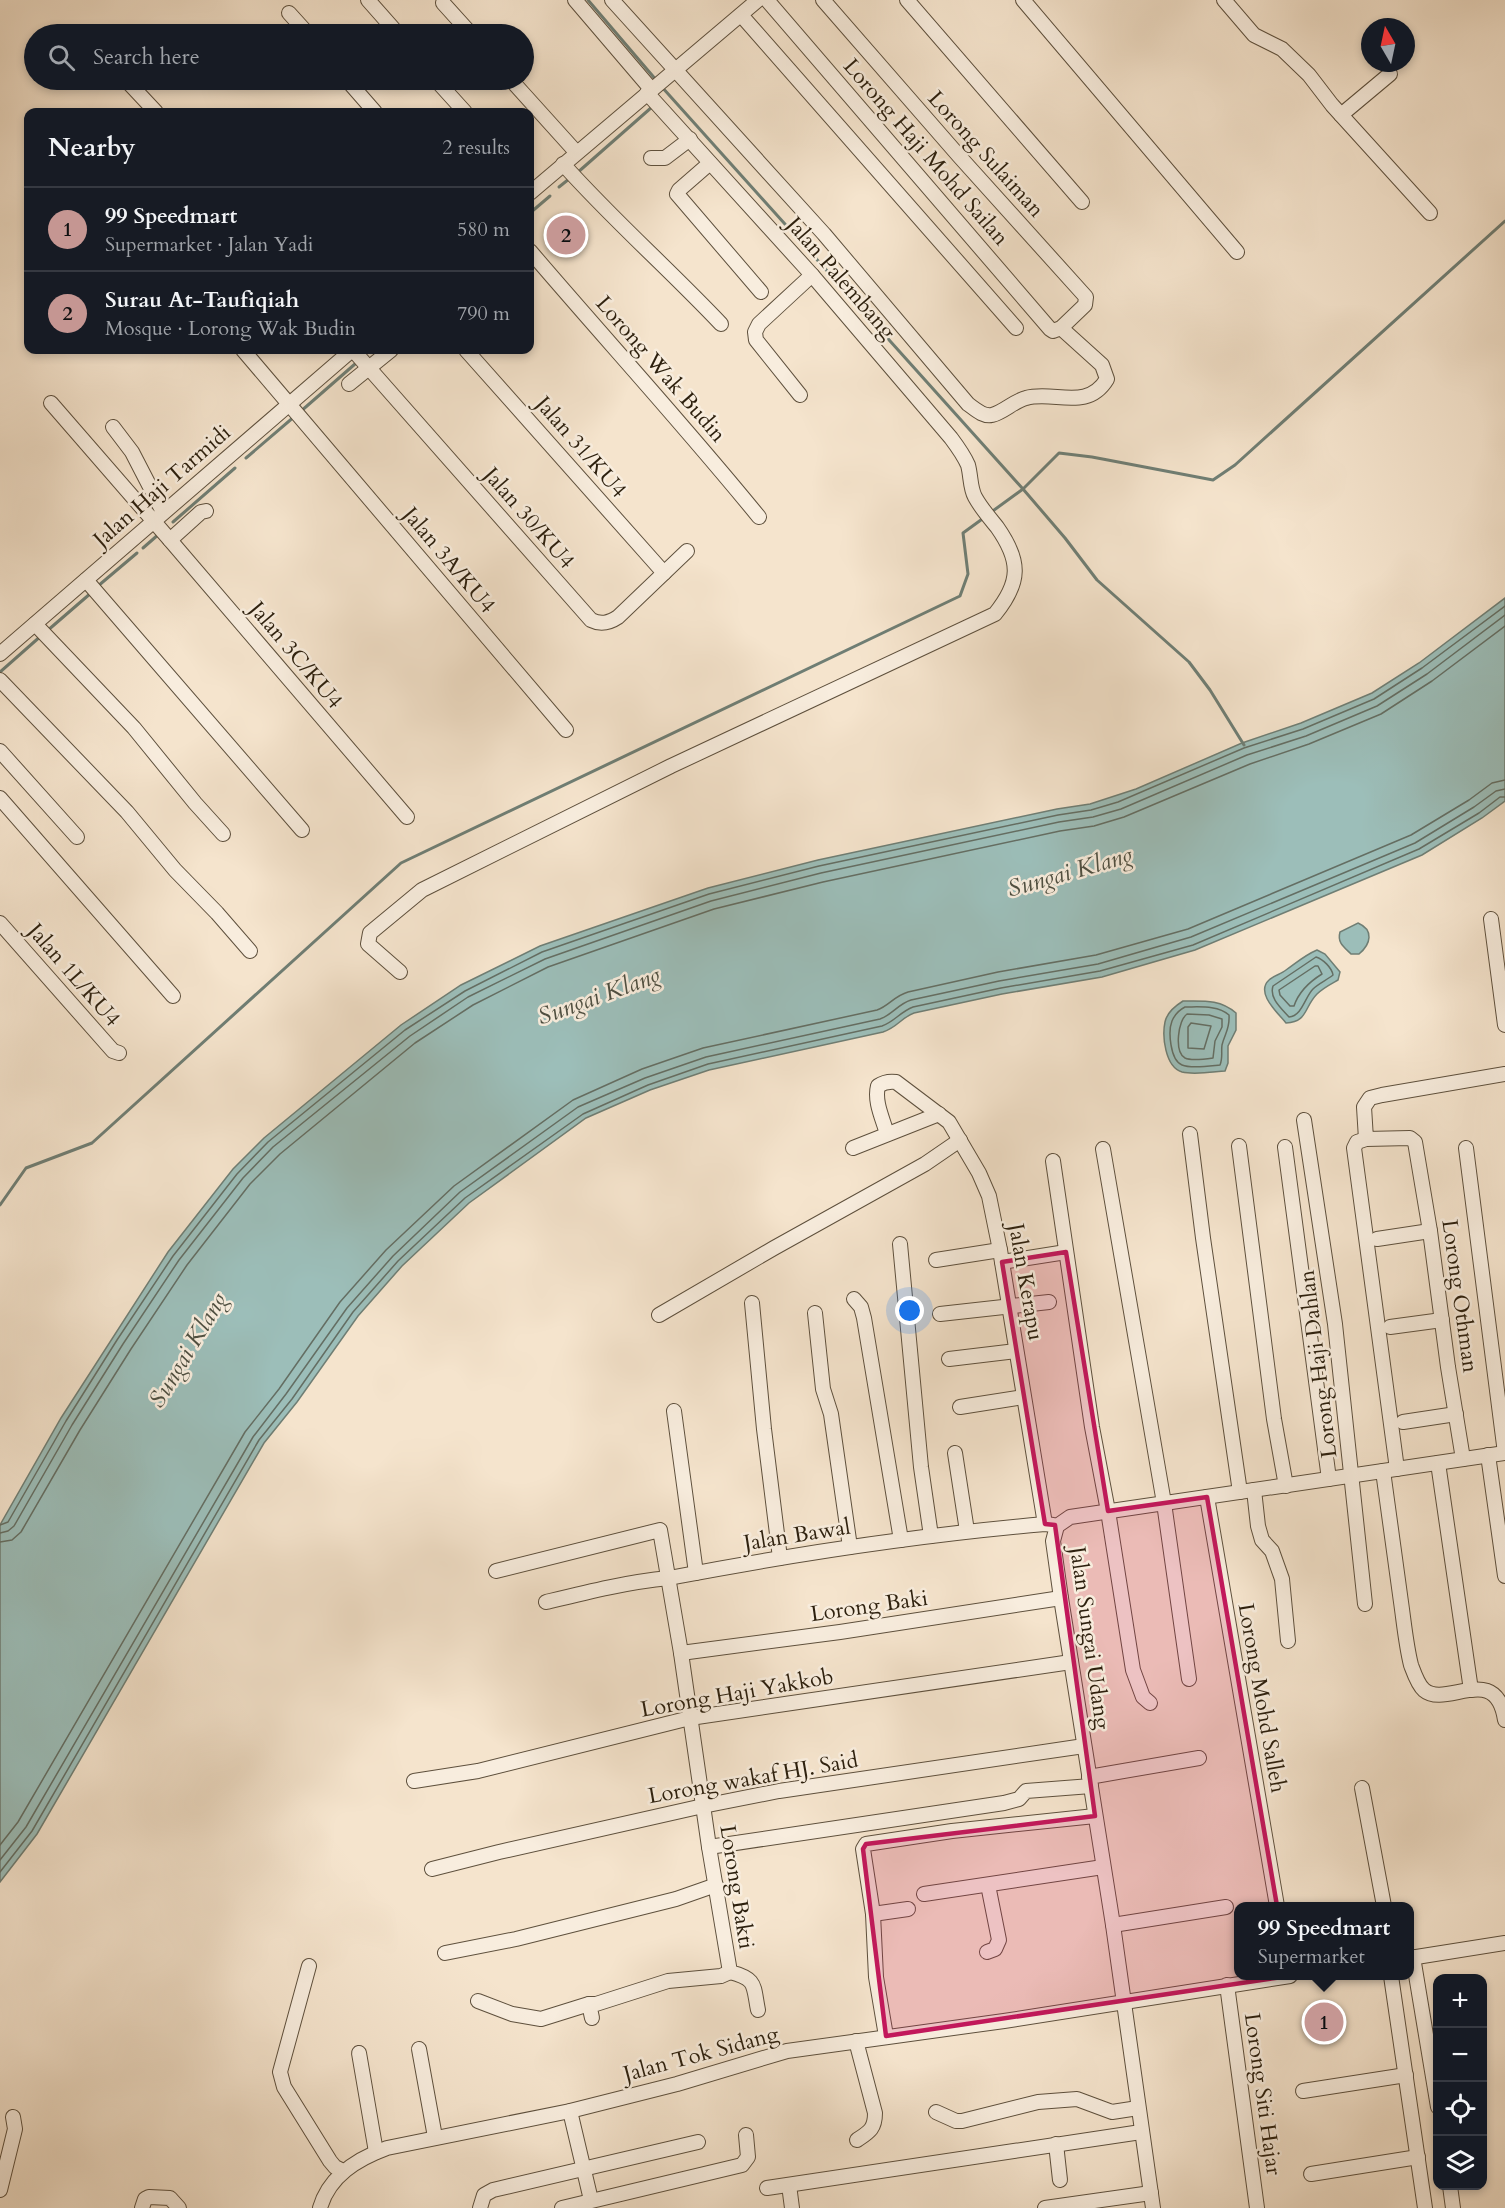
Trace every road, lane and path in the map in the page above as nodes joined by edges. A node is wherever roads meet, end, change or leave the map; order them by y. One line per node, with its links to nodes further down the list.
1 (368, 0): 14 (street)
2 (575, 0): 18 (street, Jalan Palembang)
3 (612, 0): 16 (street)
4 (758, 0): 12 (street)
5 (767, 0): 41 (street, Lorong Haji Mohd Sailan)
6 (823, 0): 41 (street, Lorong Sulaiman)
7 (907, 0): 33 (street)
8 (1023, 0): 35 (street)
9 (1224, 0): 26 (street)
10 (443, 3): 15 (street)
11 (289, 13): 13 (street)
12 (741, 15): 16 (street); 40 (street)
13 (299, 24)
14 (389, 24)
15 (462, 24)
16 (673, 70): 18 (street); 41 (street, Lorong Haji Mohd Sailan)
17 (1390, 74): 26 (street)
18 (651, 89): 27 (street, Jalan Palembang); 28 (street)
19 (135, 90): 23 (street)
20 (356, 90): 24 (street)
21 (445, 90): 25 (street)
22 (520, 90): 28 (street)
23 (152, 108)
24 (372, 108)
25 (461, 108)
26 (1341, 115): 34 (street)
27 (690, 139): 29 (street); 31 (street, Jalan Palembang)
28 (576, 152): 30 (street)
29 (651, 158)
30 (563, 164): 32 (street); 39 (street)
31 (710, 164): 37 (street, Jalan Palembang); 38 (street)
32 (534, 188)
33 (1082, 202)
34 (1430, 213)
35 (1238, 252)
36 (534, 256): 55 (street, Lorong Wak Budin)
37 (812, 275): 49 (street); 73 (street, Jalan Palembang)
38 (761, 292)
39 (721, 324)
40 (1016, 328)
41 (1057, 330)
42 (246, 354): 51 (street, Jalan 3A/KU4)
43 (348, 354): 51 (street, Jalan Haji Tarmidi)
44 (356, 354): 47 (street, Jalan 30/KU4)
45 (386, 354): 47 (street)
46 (470, 354): 58 (street, Jalan 31/KU4)
47 (370, 367): 48 (street); 58 (street, Jalan 30/KU4)
48 (349, 384)
49 (800, 395)
50 (51, 403): 54 (street)
51 (295, 411): 54 (street, Jalan Haji Tarmidi); 63 (street, Jalan 3A/KU4)
52 (113, 427): 54 (street)
53 (206, 511): 56 (street)
54 (158, 517): 56 (street, Jalan 3C/KU4); 59 (street, Jalan Haji Tarmidi)
55 (759, 517)
56 (171, 540): 66 (street, Jalan 3C/KU4)
57 (687, 551): 58 (street, Jalan 30/KU4)
58 (664, 573)
59 (86, 579): 60 (street, Jalan Haji Tarmidi); 67 (street)
60 (38, 627): 61 (street, Jalan Haji Tarmidi); 68 (street)
61 (0, 654)
62 (0, 680): 72 (street)
63 (566, 730)
64 (0, 751): 69 (street)
65 (0, 798): 74 (street)
66 (407, 817)
67 (302, 830)
68 (223, 834)
69 (77, 837)
70 (1491, 919): 75 (street)
71 (0, 923): 76 (street, Jalan 1L/KU4)
72 (250, 951)
73 (400, 972)
74 (173, 996)
75 (1505, 1025)
76 (119, 1053)
77 (1505, 1074): 82 (street)
78 (939, 1114): 80 (street); 80 (street, Jalan Kerapu); 83 (street, Jalan Kerapu)
79 (1304, 1120): 118 (street, Lorong Haji Dahlan)
80 (887, 1134): 85 (street)
81 (1190, 1134): 121 (street)
82 (1366, 1139): 90 (street, Lorong Othman); 117 (street)
83 (963, 1144): 94 (street, Jalan Kerapu); 102 (street)
84 (1239, 1146): 120 (street)
85 (853, 1148)
86 (1285, 1148): 119 (street)
87 (1103, 1149): 123 (street)
88 (1466, 1149): 113 (street, Lorong Othman)
89 (1053, 1161): 93 (street)
90 (1430, 1231): 91 (street); 103 (street, Lorong Othman)
91 (1377, 1239)
92 (900, 1244): 127 (street)
93 (1066, 1252): 94 (street); 124 (street)
94 (1001, 1256): 95 (street); 99 (street, Jalan Kerapu)
95 (936, 1260)
96 (854, 1299): 128 (street)
97 (1049, 1302): 99 (street)
98 (752, 1303): 130 (street)
99 (1009, 1306): 101 (street); 105 (street, Jalan Kerapu)
100 (815, 1313): 129 (street)
101 (940, 1314)
102 (659, 1315)
103 (1442, 1320): 104 (street); 110 (street, Lorong Othman)
104 (1390, 1327)
105 (1016, 1351): 106 (street); 107 (street, Jalan Kerapu)
106 (949, 1359)
107 (1023, 1397): 108 (street); 125 (street, Jalan Kerapu)
108 (960, 1407)
109 (674, 1411): 132 (street)
110 (1456, 1413): 111 (street); 115 (street, Lorong Othman)
111 (1403, 1422)
112 (955, 1453): 126 (street)
113 (1505, 1453): 114 (street, Jalan Sungai Udang)
114 (1488, 1455): 115 (street, Jalan Sungai Udang); 133 (street)
115 (1463, 1459): 116 (street, Jalan Sungai Udang)
116 (1438, 1463): 117 (street, Jalan Sungai Udang); 142 (street)
117 (1390, 1470): 118 (street, Jalan Sungai Udang); 142 (street)
118 (1353, 1475): 119 (street, Jalan Sungai Udang); 137 (street, Lorong Haji Dahlan)
119 (1329, 1479): 120 (street, Jalan Sungai Udang)
120 (1286, 1486): 121 (street, Jalan Sungai Udang)
121 (1247, 1491): 122 (street, Jalan Sungai Udang); 138 (street)
122 (1208, 1497): 123 (street, Jalan Sungai Udang); 161 (street, Lorong Mohd Salleh)
123 (1164, 1503): 124 (street, Jalan Sungai Udang); 141 (street)
124 (1108, 1511): 125 (street, Jalan Sungai Udang); 143 (street)
125 (1051, 1525): 126 (street, Jalan Bawal); 135 (street, Jalan Sungai Udang)
126 (967, 1531): 127 (street, Jalan Bawal)
127 (931, 1536): 128 (street, Jalan Bawal)
128 (901, 1540): 129 (street, Jalan Bawal)
129 (850, 1547): 130 (street, Jalan Bawal)
130 (780, 1558): 132 (street, Jalan Bawal)
131 (496, 1571): 134 (street, Lorong Bakti)
132 (696, 1573): 134 (street, Jalan Bawal)
133 (1505, 1576)
134 (669, 1578): 136 (street, Jalan Bawal); 139 (street, Lorong Bakti)
135 (1061, 1598): 139 (street, Lorong Baki); 140 (street, Jalan Sungai Udang)
136 (546, 1602)
137 (1365, 1604)
138 (1288, 1641)
139 (681, 1653): 144 (street, Lorong Bakti)
140 (1071, 1662): 144 (street, Lorong Haji Yakkob); 146 (street, Jalan Sungai Udang)
141 (1189, 1679)
142 (1471, 1690): 145 (street)
143 (1150, 1702)
144 (690, 1718): 148 (street, Lorong Haji Yakkob); 151 (street, Lorong Bakti)
145 (1505, 1720)
146 (1084, 1746): 149 (street, Jalan Sungai Udang); 151 (street, Lorong wakaf HJ. Said)
147 (1199, 1758): 149 (street)
148 (414, 1781)
149 (1090, 1781): 152 (street, Jalan Sungai Udang); 153 (street)
150 (1362, 1788): 162 (street)
151 (703, 1806): 155 (street, Lorong Bakti); 157 (street, Lorong wakaf HJ. Said)
152 (1095, 1816): 154 (street); 156 (street, Jalan Sungai Udang)
153 (875, 1823): 154 (street); 155 (street)
154 (870, 1844): 165 (street)
155 (709, 1847): 159 (street, Lorong Bakti)
156 (1103, 1867): 158 (street); 166 (street, Jalan Sungai Udang)
157 (432, 1869)
158 (988, 1884): 160 (street); 168 (street)
159 (716, 1885): 169 (street); 173 (street, Lorong Bakti)
160 (924, 1894)
161 (1276, 1902)
162 (1383, 1902)
163 (1227, 1907): 166 (street)
164 (908, 1909): 165 (street)
165 (873, 1914): 180 (street)
166 (1113, 1925): 178 (street, Jalan Sungai Udang)
167 (1505, 1943): 170 (street)
168 (987, 1952)
169 (445, 1953)
170 (1414, 1957)
171 (309, 1966): 200 (street)
172 (1414, 1968): 185 (street)
173 (730, 1972): 177 (street); 179 (street, Lorong Bakti)
174 (1261, 1980): 176 (street, Jalan Tok Sidang)
175 (1392, 1980): 184 (street)
176 (1227, 1985): 178 (street, Jalan Tok Sidang); 217 (street, Lorong Siti Hajar)
177 (478, 2001)
178 (1123, 2002): 180 (street, Jalan Tok Sidang); 187 (street, Jalan Sungai Udang)
179 (758, 2010)
180 (886, 2036): 181 (street, Jalan Tok Sidang)
181 (856, 2041): 188 (street, Jalan Tok Sidang); 194 (street)
182 (419, 2049): 193 (street)
183 (359, 2053): 197 (street)
184 (1406, 2075): 186 (street); 198 (street)
185 (1434, 2082)
186 (1303, 2091)
187 (1137, 2108): 189 (street); 191 (street, Jalan Sungai Udang)
188 (570, 2111): 193 (street, Jalan Tok Sidang); 199 (street)
189 (936, 2112)
190 (13, 2116): 205 (street)
191 (1141, 2132): 196 (street); 207 (street, Jalan Sungai Udang)
192 (746, 2135): 208 (street)
193 (435, 2137): 197 (street, Jalan Tok Sidang)
194 (857, 2140)
195 (698, 2142): 199 (street)
196 (1056, 2144): 202 (street); 203 (street)
197 (376, 2152): 200 (street, Jalan Tok Sidang)
198 (1418, 2157): 201 (street); 218 (street)
199 (583, 2169): 208 (street); 212 (street)
200 (343, 2171): 211 (street, Jalan Tok Sidang)
201 (1311, 2174)
202 (1060, 2180)
203 (789, 2185): 204 (street); 214 (street)
204 (767, 2188)
205 (0, 2190)
206 (1451, 2190): 219 (street)
207 (1150, 2193): 215 (street); 216 (street, Jalan Sungai Udang)
208 (591, 2200): 213 (street)
209 (142, 2208): 210 (street)
210 (178, 2208)
211 (320, 2208)
212 (480, 2208)
213 (562, 2208)
214 (792, 2208)
215 (1046, 2208)
216 (1153, 2208)
217 (1257, 2208)
218 (1425, 2208)
219 (1453, 2208)

